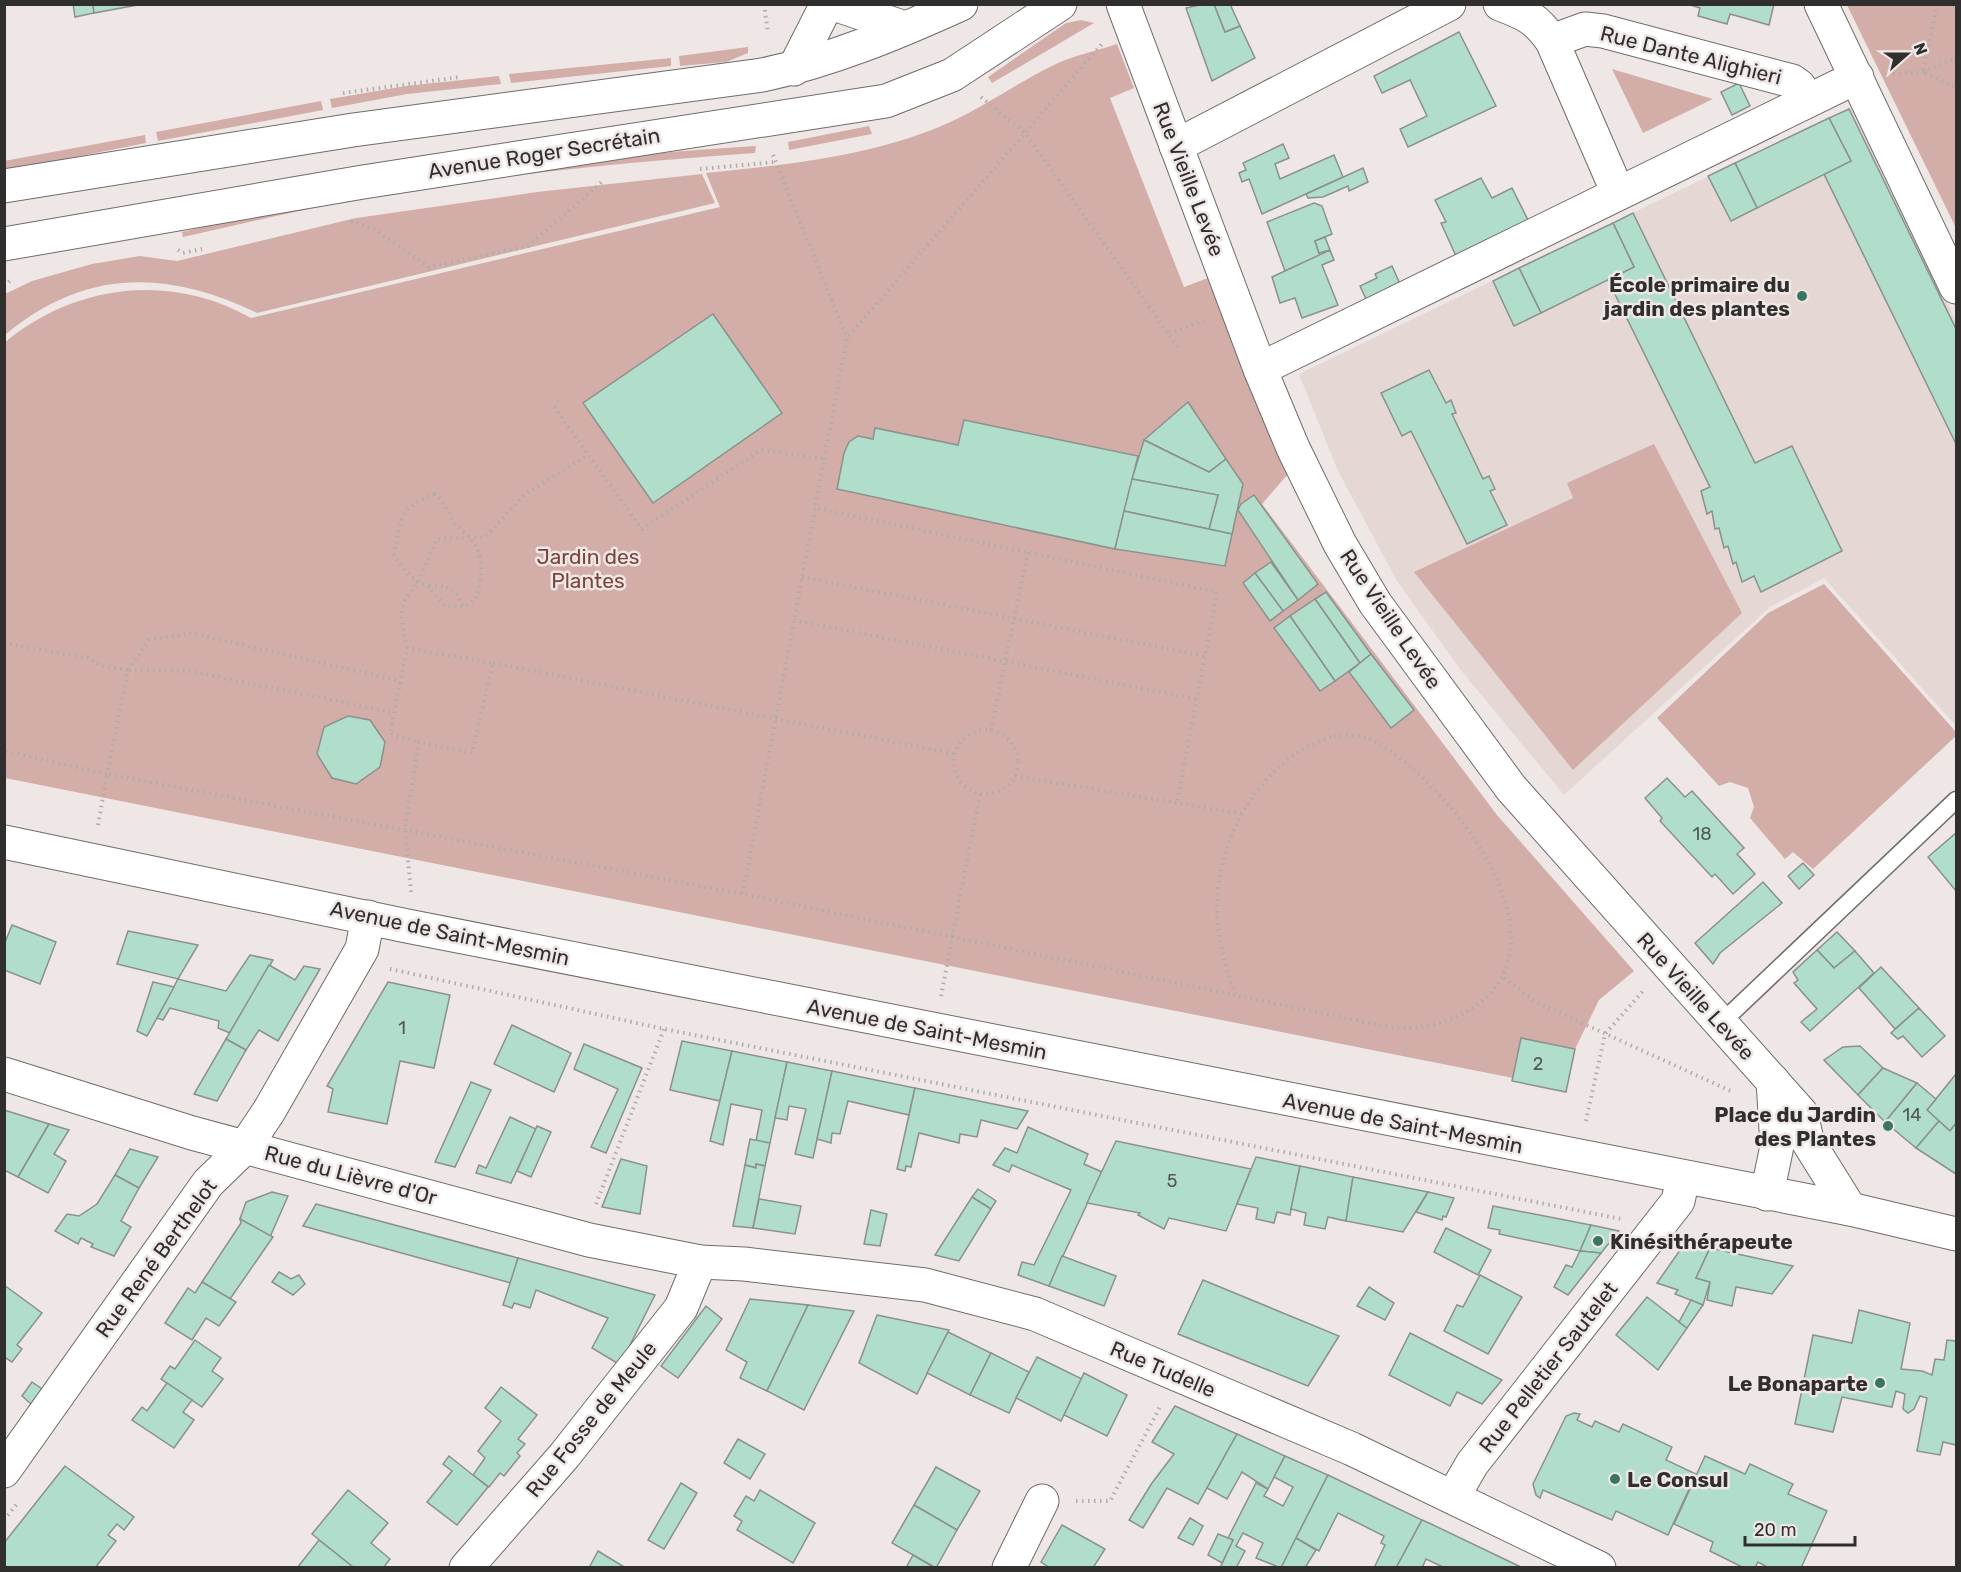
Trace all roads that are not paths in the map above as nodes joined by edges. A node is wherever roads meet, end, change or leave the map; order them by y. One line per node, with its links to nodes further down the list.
1 (827, 4): 11 (street)
2 (834, 4): 9 (street)
3 (961, 4): 9 (street)
4 (1060, 4): 17 (street, Avenue Roger Secrétain)
5 (1123, 4): 14 (street, Rue Vieille Levée)
6 (1449, 4): 14 (street)
7 (1500, 4): 10 (street)
8 (1821, 4): 12 (street)
9 (905, 28): 11 (street)
10 (1552, 41): 13 (street, Rue Dante Alighieri); 16 (street)
11 (794, 69): 15 (street)
12 (1857, 77): 13 (street, Rue Dante Alighieri); 18 (street)
13 (1807, 101): 16 (street, Rue Dante Alighieri)
14 (1176, 146): 19 (street, Rue Vieille Levée)
15 (4, 186)
16 (1618, 193): 19 (street, Rue Dante Alighieri)
17 (4, 244)
18 (1956, 287)
19 (1260, 369): 23 (street, Rue Vieille Levée)
20 (1956, 800): 23 (lane)
21 (4, 842): 22 (street, Avenue de Saint-Mesmin)
22 (368, 917): 26 (street, Rue René Berthelot); 27 (street, Avenue de Saint-Mesmin)
23 (1720, 1024): 25 (street, Rue Vieille Levée)
24 (4, 1074): 26 (street, Rue du Lièvre d'Or)
25 (1773, 1081): 28 (street); 29 (street)
26 (245, 1147): 31 (street, Rue du Lièvre d'Or); 32 (street, Rue René Berthelot)
27 (1683, 1178): 28 (street, Avenue de Saint-Mesmin); 33 (street, Rue Pelletier Sautelet)
28 (1767, 1194): 29 (street, Avenue de Saint-Mesmin)
29 (1850, 1209): 30 (street)
30 (1956, 1234)
31 (700, 1262): 33 (street, Rue Tudelle); 35 (street, Rue Fosse de Meule)
32 (4, 1471)
33 (1453, 1497): 37 (street, Rue Tudelle)
34 (1042, 1501): 36 (street)
35 (466, 1568)
36 (1009, 1568)
37 (1599, 1568)

